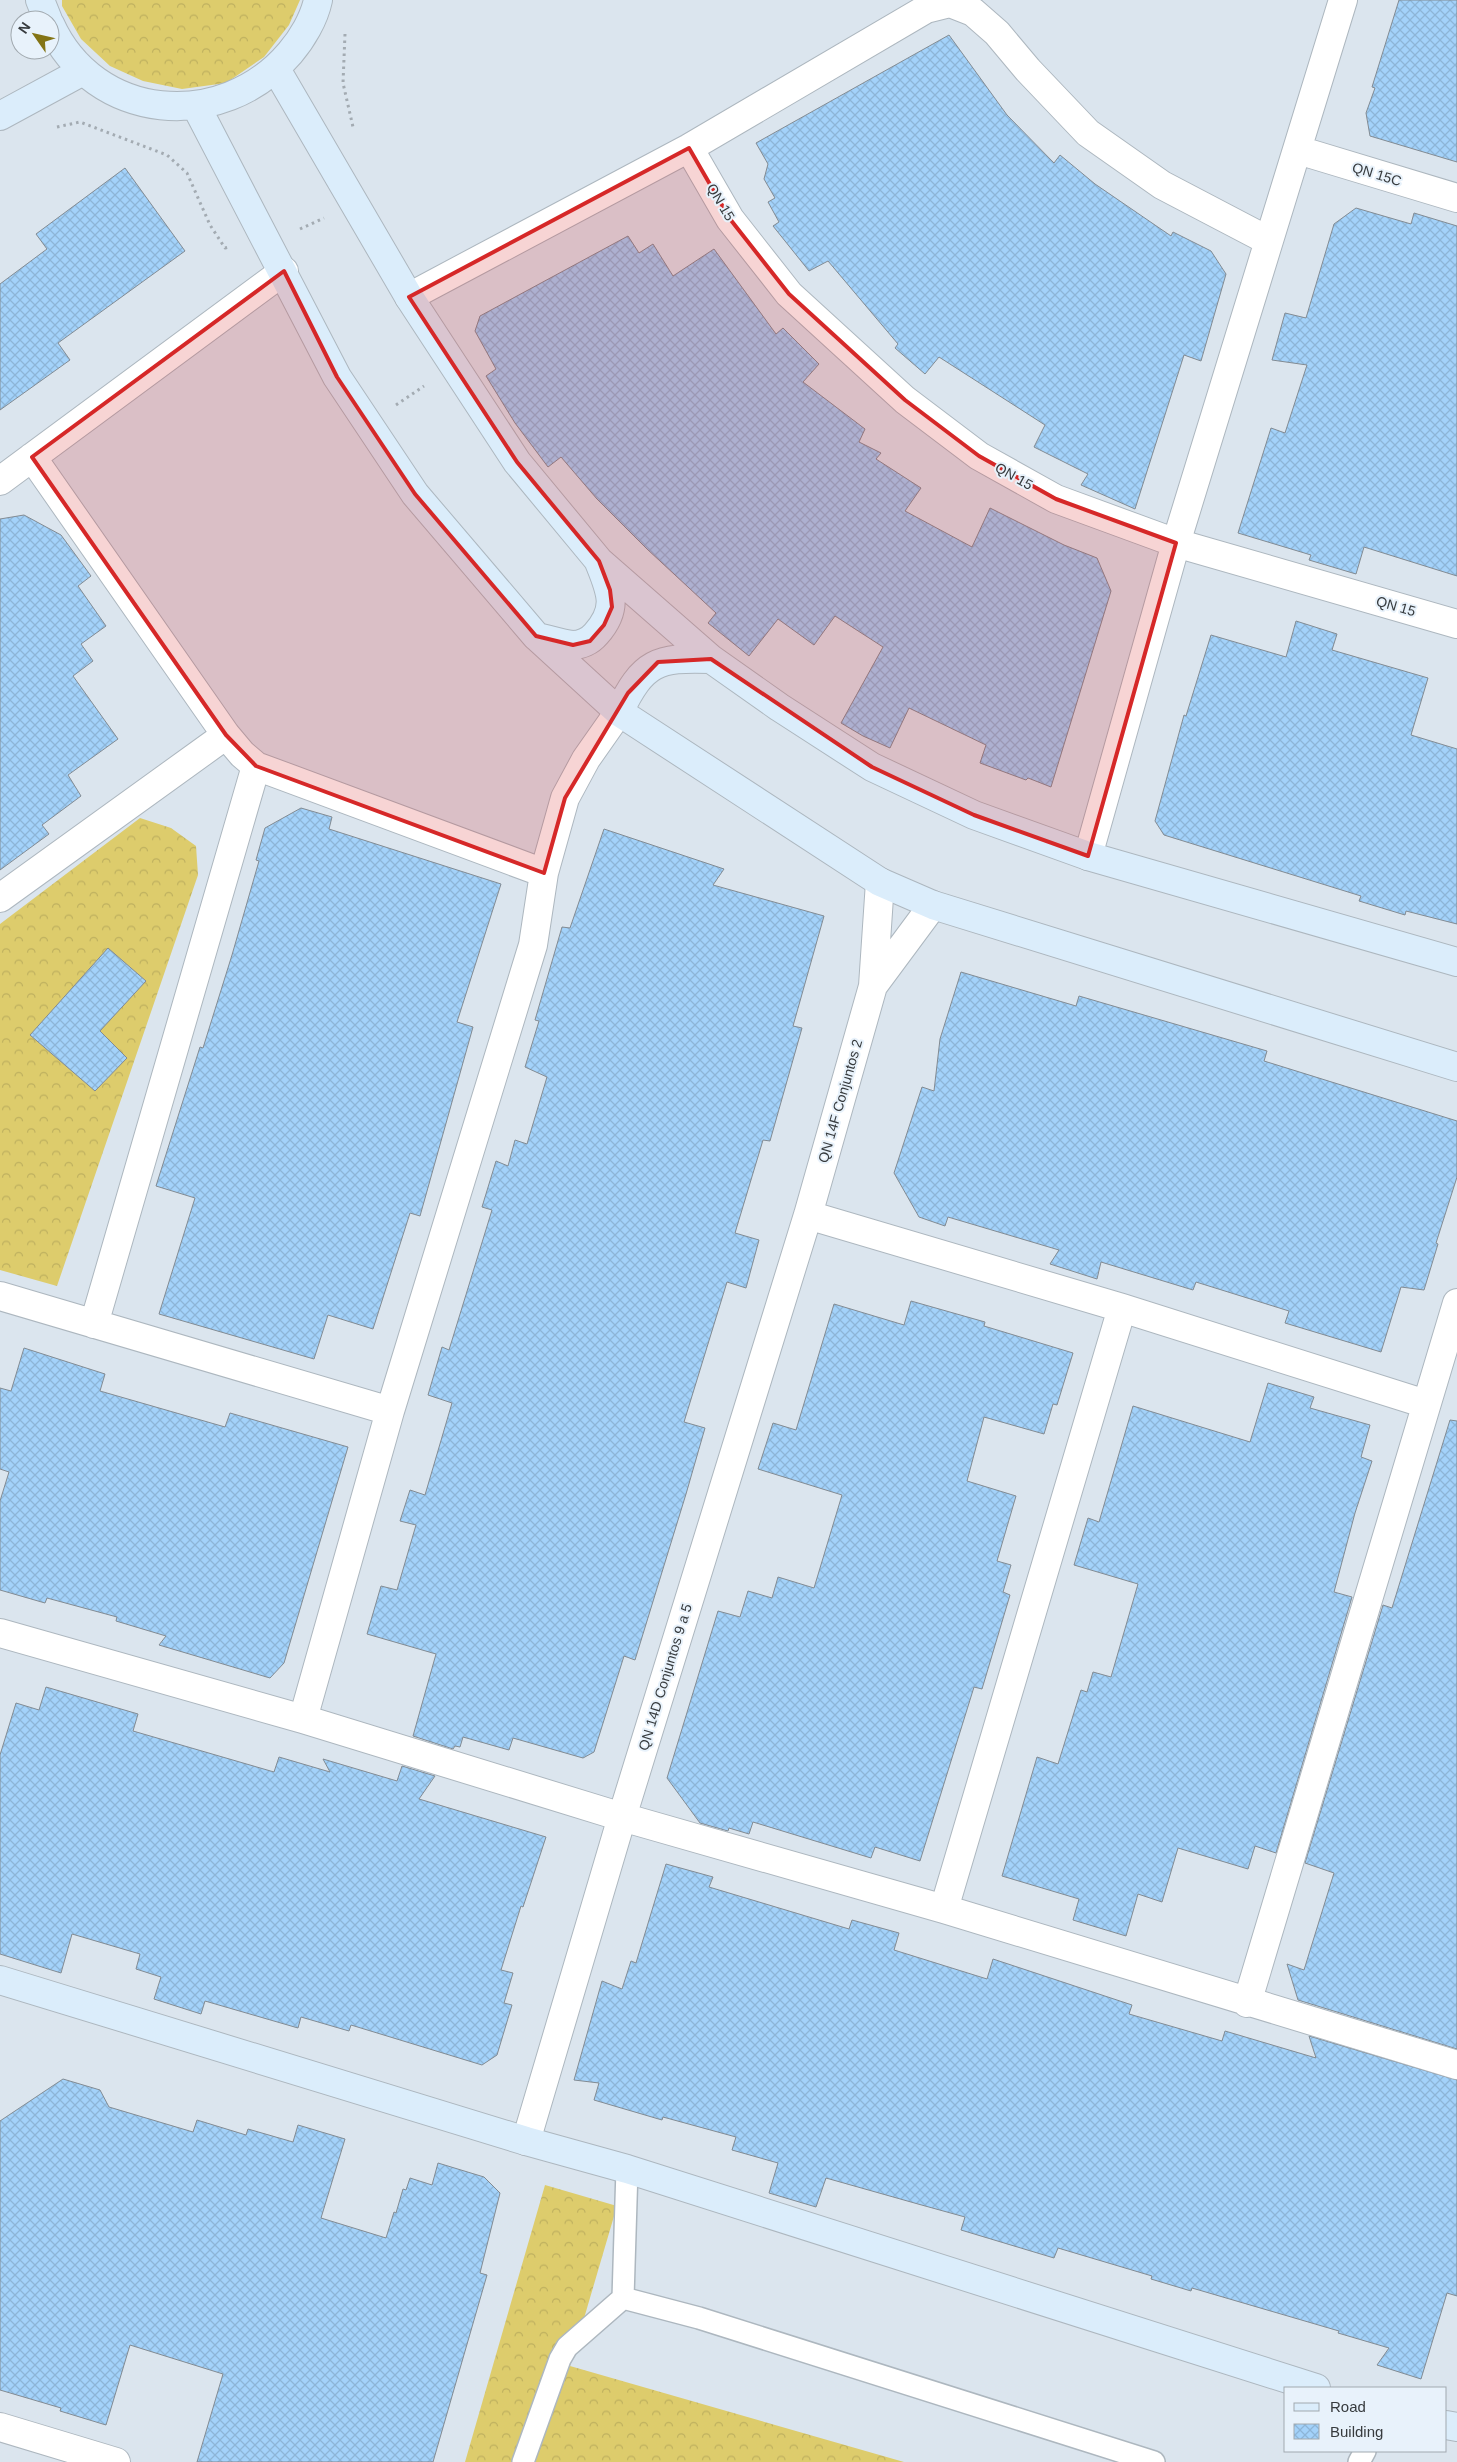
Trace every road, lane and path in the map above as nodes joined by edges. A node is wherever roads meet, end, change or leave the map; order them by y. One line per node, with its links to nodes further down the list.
1 (318, 0): 4 (main road)
2 (1343, 0): 10 (street)
3 (60, 43): 5 (main road)
4 (276, 69): 6 (main road); 16 (main road)
5 (83, 70): 6 (main road); 7 (main road)
6 (196, 106): 13 (main road)
7 (0, 116)
8 (56, 128): 13 (path)
9 (689, 148): 14 (street); 16 (street); 21 (street, QN 15)
10 (1298, 150): 11 (street, QN 15C); 14 (street)
11 (1457, 198)
12 (312, 225): 13 (path)
13 (266, 241): 15 (main road)
14 (1269, 241): 21 (street)
15 (284, 271): 18 (main road); 19 (street)
16 (409, 297): 17 (main road)
17 (454, 367): 18 (path); 22 (main road)
18 (368, 423): 24 (main road)
19 (32, 457): 20 (street); 27 (street)
20 (0, 481)
21 (1176, 543): 23 (street, QN 15); 29 (street)
22 (598, 562): 24 (main road); 25 (main road)
23 (1457, 624)
24 (536, 636): 26 (main road)
25 (711, 658): 26 (main road); 29 (main road)
26 (620, 712): 30 (street); 31 (main road)
27 (226, 735): 28 (street); 32 (street)
28 (256, 766): 30 (street); 41 (street)
29 (1088, 856): 34 (main road)
30 (544, 873): 43 (street)
31 (880, 882): 33 (main road); 35 (street, QN 14F Conjuntos 2)
32 (0, 898)
33 (933, 905): 35 (street, QN 14F Conjuntos 2); 36 (main road)
34 (1457, 962)
35 (873, 986): 37 (street, QN 14F Conjuntos 2)
36 (1452, 1061)
37 (808, 1215): 40 (street); 46 (street, QN 14D Conjuntos 9 a 5)
38 (0, 1296): 41 (street)
39 (1457, 1303): 42 (street)
40 (1122, 1308): 42 (street); 47 (street)
41 (94, 1324): 43 (street)
42 (1426, 1404): 49 (street)
43 (390, 1411): 45 (street)
44 (0, 1633): 45 (street)
45 (304, 1719): 46 (street)
46 (622, 1817): 47 (street); 51 (street, QN 14D Conjuntos 9 a 5)
47 (944, 1909): 49 (street)
48 (0, 1980): 51 (main road)
49 (1247, 2003): 50 (street)
50 (1457, 2065)
51 (526, 2141): 52 (main road)
52 (628, 2169): 53 (lane); 54 (main road)
53 (623, 2298): 57 (lane); 58 (lane)
54 (1313, 2387)
55 (0, 2426): 56 (street)
56 (116, 2462)
57 (523, 2462)
58 (1154, 2462)

